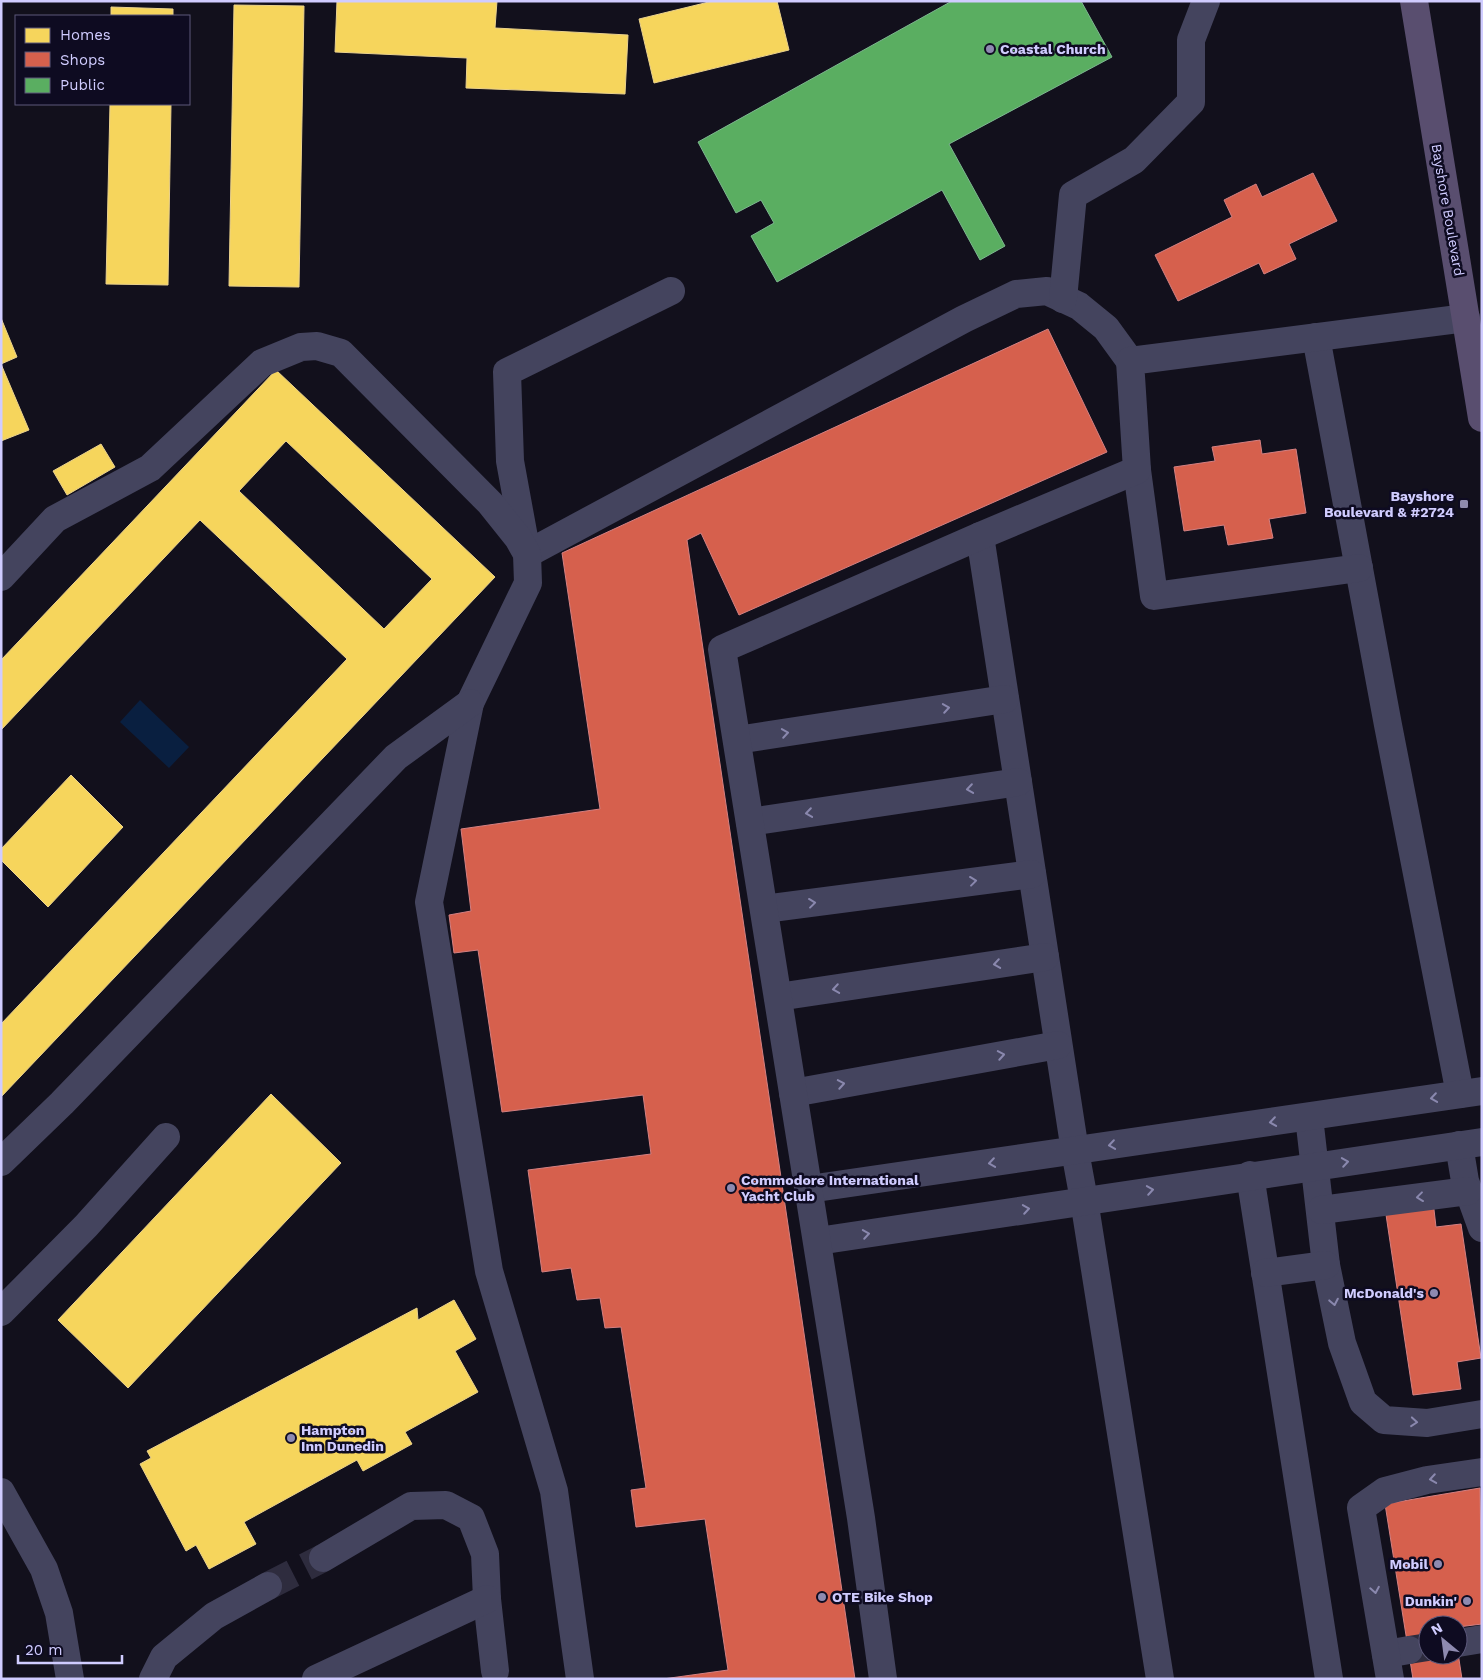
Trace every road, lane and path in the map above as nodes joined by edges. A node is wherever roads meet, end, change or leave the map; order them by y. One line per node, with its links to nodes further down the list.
1 (1206, 1): 4 (street)
2 (1414, 1): 5 (main road, Bayshore Boulevard)
3 (671, 291): 13 (street)
4 (1063, 299): 7 (street); 13 (street)
5 (1466, 318): 6 (street); 8 (main road, Bayshore Boulevard)
6 (1316, 337): 7 (street); 14 (street)
7 (1130, 361): 9 (street)
8 (1482, 418)
9 (1137, 470): 11 (street); 14 (street)
10 (55, 519): 12 (street); 13 (street); 15 (street)
11 (980, 536): 16 (street); 18 (street)
12 (1, 546)
13 (527, 554): 17 (street)
14 (1359, 568): 26 (street)
15 (1, 577)
16 (1005, 699): 18 (street, one-way to 16); 19 (street)
17 (470, 703): 32 (street); 57 (street)
18 (737, 740): 20 (street)
19 (1018, 782): 20 (street, one-way to 20); 21 (street)
20 (750, 822): 22 (street)
21 (1032, 874): 22 (street, one-way to 21); 23 (street)
22 (764, 909): 24 (street)
23 (1045, 957): 24 (street, one-way to 24); 25 (street)
24 (778, 997): 27 (street)
25 (1058, 1045): 27 (street, one-way to 25); 31 (street)
26 (1471, 1092): 28 (street, one-way to 28)
27 (793, 1093): 35 (street)
28 (1309, 1117): 31 (street, one-way to 31); 33 (street)
29 (166, 1137): 43 (street)
30 (1470, 1143): 33 (street, one-way to 30); 36 (street)
31 (1075, 1151): 35 (street, one-way to 35); 37 (street)
32 (1, 1162)
33 (1316, 1167): 34 (street); 38 (street)
34 (1250, 1175): 37 (street, one-way to 34); 42 (street)
35 (809, 1189): 40 (street)
36 (1468, 1191): 38 (street, one-way to 38); 39 (street)
37 (1084, 1200): 40 (street, one-way to 37); 59 (street)
38 (1320, 1210): 41 (street)
39 (1482, 1228)
40 (818, 1241): 58 (street)
41 (1326, 1265): 42 (street); 44 (street, one-way to 44)
42 (1265, 1273): 60 (street)
43 (1, 1312)
44 (1482, 1414)
45 (1482, 1472): 52 (street, one-way to 52)
46 (1, 1492): 54 (street)
47 (323, 1558): 49 (street)
48 (268, 1586): 55 (street)
49 (487, 1599): 53 (street); 56 (street)
50 (1482, 1639): 51 (street)
51 (1468, 1641)
52 (1395, 1661)
53 (495, 1671)
54 (70, 1679)
55 (153, 1679)
56 (316, 1679)
57 (580, 1679)
58 (883, 1679)
59 (1160, 1679)
60 (1329, 1679)

